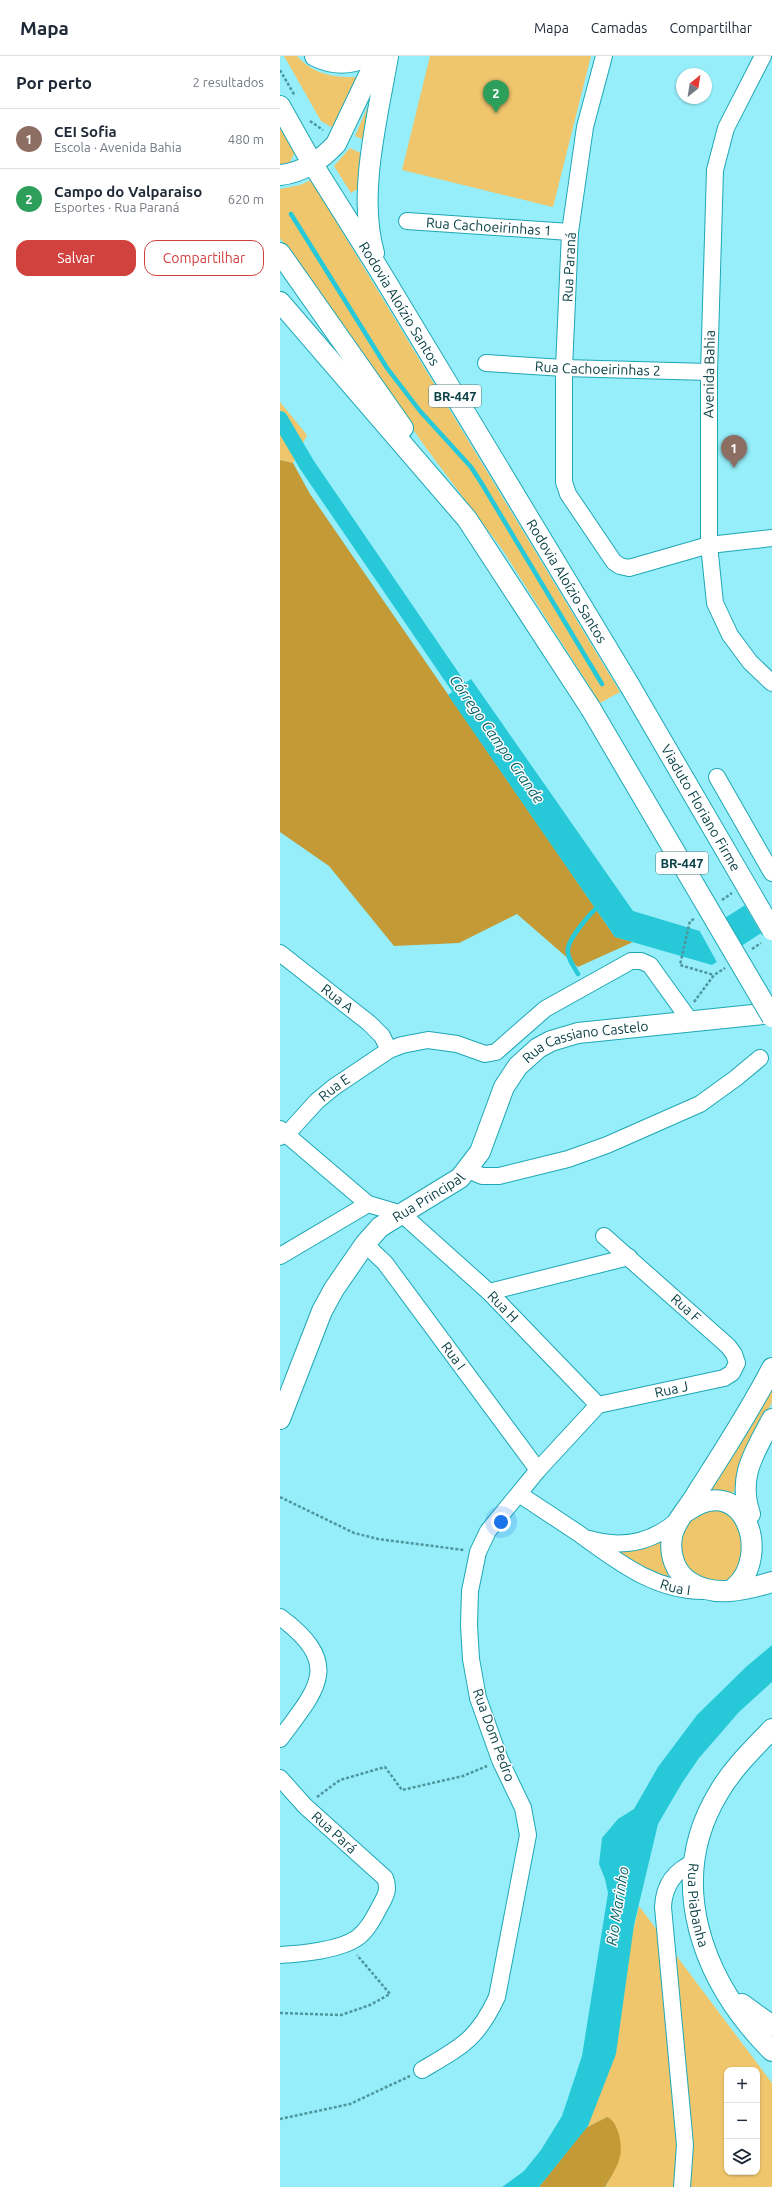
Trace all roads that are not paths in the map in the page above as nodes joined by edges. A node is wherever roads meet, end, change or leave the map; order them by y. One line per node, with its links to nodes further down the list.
1 (315, 56): 2 (main road)
2 (368, 56)
3 (378, 56): 8 (main road)
4 (388, 56): 13 (main road)
5 (604, 56): 11 (street, Rua Paraná)
6 (763, 56): 17 (street, Avenida Bahia)
7 (289, 104): 8 (main road, Rodovia Aloízio Santos / BR-447)
8 (312, 163): 9 (main road); 13 (main road, Rodovia Aloízio Santos / BR-447)
9 (280, 175)
10 (407, 221): 11 (street, Rua Cachoeirinhas 1)
11 (570, 232): 16 (street, Rua Paraná)
12 (280, 253): 18 (main road)
13 (378, 268): 22 (main road, Rodovia Aloízio Santos / BR-447)
14 (280, 302): 18 (main road, BR-447)
15 (486, 363): 16 (street, Rua Cachoeirinhas 2)
16 (564, 368): 17 (street, Rua Cachoeirinhas 2); 20 (street, Rua Paraná)
17 (709, 372): 20 (street, Avenida Bahia)
18 (467, 519): 28 (main road, BR-447, bridge)
19 (772, 538): 20 (street)
20 (708, 546): 21 (street, Avenida Bahia)
21 (772, 683)
22 (630, 686): 25 (main road, Viaduto Floriano Firme / BR-447, bridge)
23 (717, 777): 24 (street)
24 (772, 873)
25 (772, 930)
26 (280, 953): 30 (street, Rua A)
27 (772, 1013): 29 (main road, Rua Cassiano Castelo)
28 (772, 1017)
29 (691, 1022): 30 (street, Rua E); 33 (main road, Rua Cassiano Castelo)
30 (389, 1050): 32 (street, Rua E)
31 (760, 1058): 33 (street, Rua Principal)
32 (282, 1133): 34 (street)
33 (468, 1170): 35 (main road, Rua Principal)
34 (368, 1204): 35 (street); 38 (street)
35 (402, 1214): 37 (main road, Rua Principal); 40 (street, Rua H)
36 (604, 1236): 39 (street, Rua F)
37 (365, 1244): 44 (main road, Rua Principal); 46 (street, Rua I)
38 (280, 1256)
39 (629, 1257): 40 (street); 41 (street, Rua F)
40 (489, 1292): 43 (street, Rua H)
41 (737, 1363): 43 (street, Rua J)
42 (772, 1368): 48 (main road)
43 (598, 1405): 46 (street, Rua Dom Pedro)
44 (280, 1419)
45 (772, 1419): 49 (main road)
46 (538, 1470): 47 (street, Rua Dom Pedro)
47 (519, 1494): 50 (street, Rua I); 62 (street, Rua Dom Pedro)
48 (683, 1514): 49 (main road); 50 (street, Rua I); 52 (main road)
49 (758, 1521): 52 (main road)
50 (579, 1534): 52 (street, Rua I)
51 (772, 1582): 52 (main road)
52 (720, 1591)
53 (280, 1617): 55 (street)
54 (772, 1729): 57 (main road, Rua Piabanha)
55 (280, 1739)
56 (280, 1778): 58 (street, Rua Pará)
57 (695, 1862): 59 (main road, Rua Piabanha); 63 (street)
58 (280, 1955)
59 (719, 1981): 60 (main road); 61 (main road)
60 (772, 2026)
61 (772, 2051)
62 (422, 2070)
63 (682, 2187)

